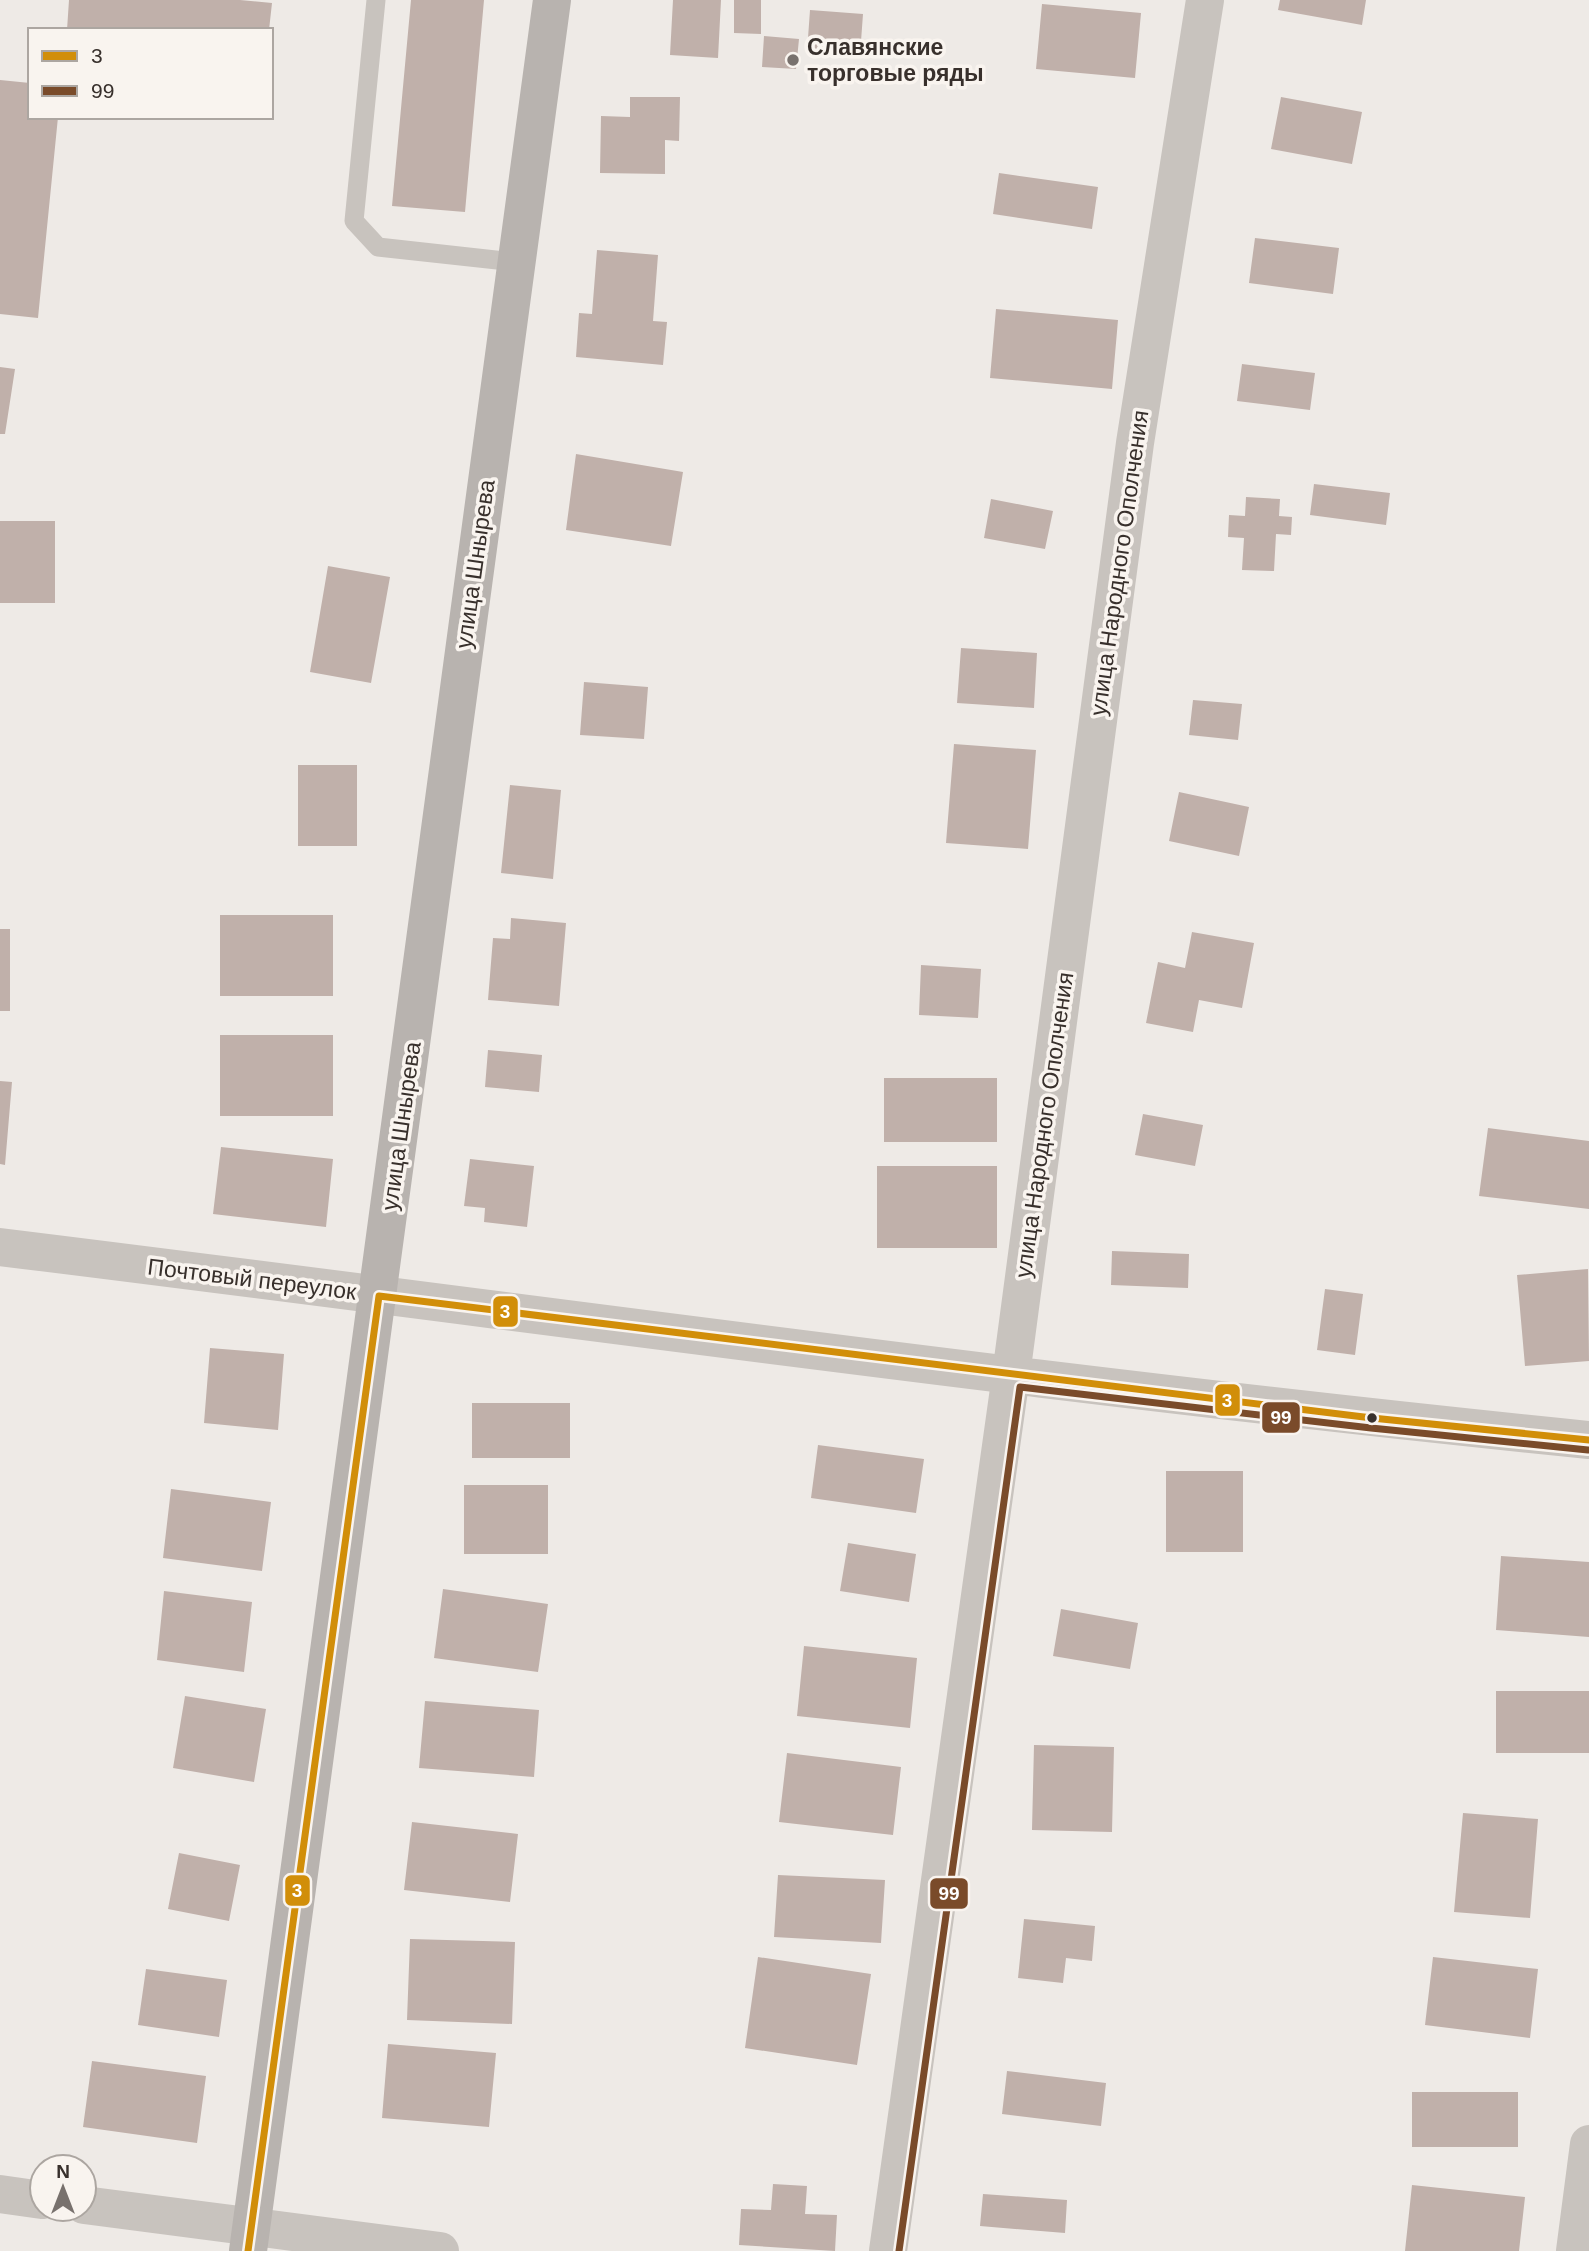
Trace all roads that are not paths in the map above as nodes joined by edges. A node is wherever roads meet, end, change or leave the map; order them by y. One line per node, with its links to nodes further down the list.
1 (376, 0): 4 (lane)
2 (552, 0): 4 (street, улица Шнырева)
3 (1205, 0): 7 (street, улица Народного Ополчения)
4 (515, 262): 6 (street, улица Шнырева)
5 (0, 1247): 6 (street, Почтовый переулок)
6 (379, 1296): 7 (street, Почтовый переулок); 13 (street, улица Шнырева)
7 (1011, 1375): 8 (street, Почтовый переулок); 15 (street, улица Народного Ополчения)
8 (1589, 1440)
9 (1589, 2144): 16 (street)
10 (0, 2194): 11 (street)
11 (28, 2198)
12 (98, 2208): 13 (street)
13 (250, 2239): 14 (street)
14 (440, 2251)
15 (887, 2251)
16 (1575, 2251)

